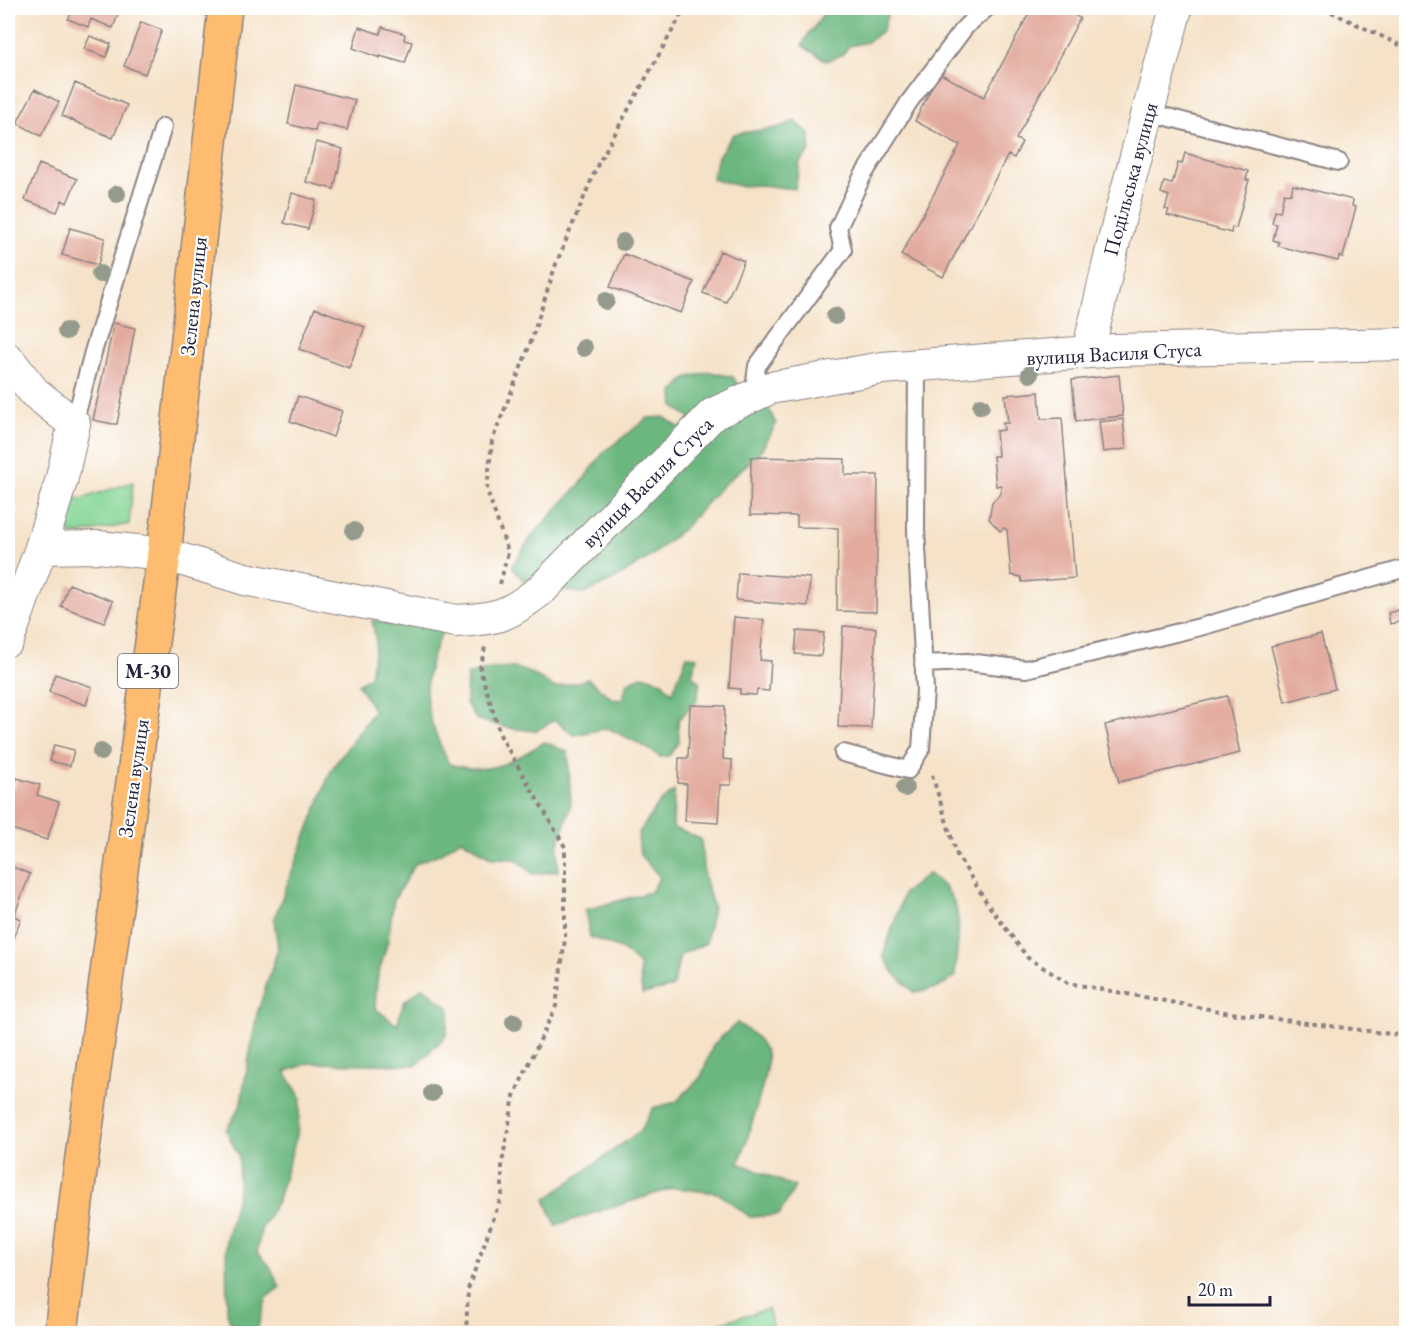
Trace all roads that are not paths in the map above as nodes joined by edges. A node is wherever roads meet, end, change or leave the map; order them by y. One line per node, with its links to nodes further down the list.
1 (225, 8): 14 (highway, Зелена вулиця / М-30)
2 (987, 8): 11 (lane)
3 (1176, 8): 4 (street, Подільська вулиця)
4 (1148, 112): 6 (lane); 8 (street, Подільська вулиця)
5 (163, 127): 12 (lane)
6 (1339, 162)
7 (1407, 344): 8 (street, вулиця Василя Стуса)
8 (1088, 352): 10 (street, вулиця Василя Стуса)
9 (8, 359): 12 (street)
10 (916, 366): 11 (street, вулиця Василя Стуса); 17 (lane)
11 (753, 396): 14 (street, вулиця Василя Стуса)
12 (74, 424): 13 (street)
13 (41, 548): 14 (street, вулиця Василя Стуса); 16 (street)
14 (164, 554): 19 (highway, Зелена вулиця / М-30)
15 (1407, 568): 17 (lane)
16 (8, 640)
17 (923, 664): 18 (lane)
18 (843, 753)
19 (61, 1334)

